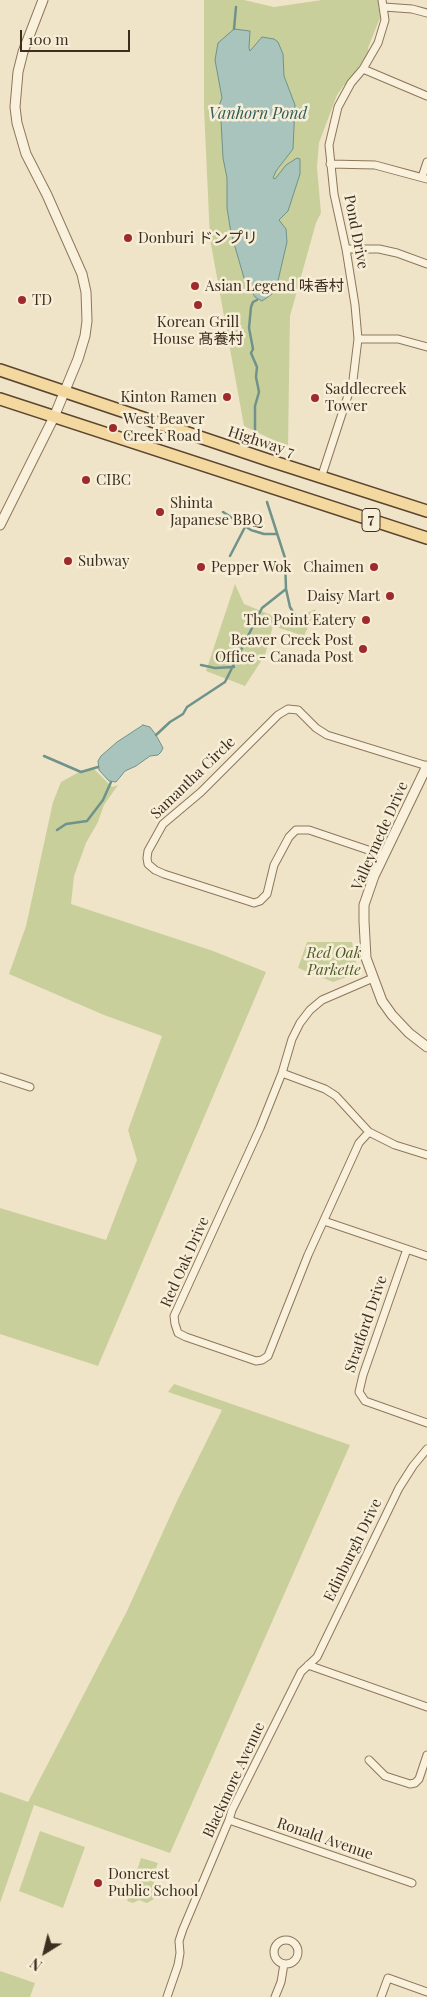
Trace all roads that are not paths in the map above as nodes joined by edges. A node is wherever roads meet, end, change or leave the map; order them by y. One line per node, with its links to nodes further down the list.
1 (43, 0): 14 (street)
2 (383, 4): 3 (street); 4 (street, Pond Drive)
3 (427, 13)
4 (363, 69): 5 (street); 7 (street, Pond Drive)
5 (427, 96)
6 (427, 162): 8 (street)
7 (330, 164): 8 (street); 9 (street, Pond Drive)
8 (424, 178)
9 (346, 249): 10 (street); 11 (street, Pond Drive)
10 (427, 264)
11 (358, 339): 12 (street); 17 (street, Pond Drive)
12 (427, 347)
13 (0, 370): 14 (main road, Highway 7 / 7)
14 (62, 397): 16 (street); 17 (main road, Highway 7 / 7)
15 (0, 399): 16 (main road, 7)
16 (54, 417): 19 (street); 20 (main road, 7)
17 (321, 478): 18 (main road, Highway 7 / 7)
18 (427, 511)
19 (0, 525)
20 (427, 538)
21 (427, 766): 22 (street, Valleymede Drive); 22 (street, Samantha Circle)
22 (383, 855): 23 (street, Valleymede Drive)
23 (373, 978): 24 (street, Valleymede Drive); 25 (street, Red Oak Drive)
24 (427, 1047)
25 (282, 1073): 28 (street); 30 (street, Red Oak Drive)
26 (0, 1077): 27 (street)
27 (30, 1087)
28 (369, 1132): 29 (street); 30 (street, Red Oak Drive)
29 (427, 1155)
30 (324, 1221): 31 (street)
31 (406, 1249): 32 (street); 33 (street, Stratford Drive)
32 (427, 1256)
33 (427, 1423)
34 (427, 1449): 35 (street, Edinburgh Drive)
35 (308, 1664): 36 (street); 39 (street, Blackmore Avenue)
36 (427, 1707)
37 (427, 1756): 38 (street)
38 (369, 1760)
39 (229, 1820): 40 (street, Ronald Avenue); 43 (street, Blackmore Avenue)
40 (412, 1883)
41 (284, 1964): 44 (street)
42 (427, 1992): 45 (street)
43 (167, 1997)
44 (275, 1997)
45 (381, 1997)

